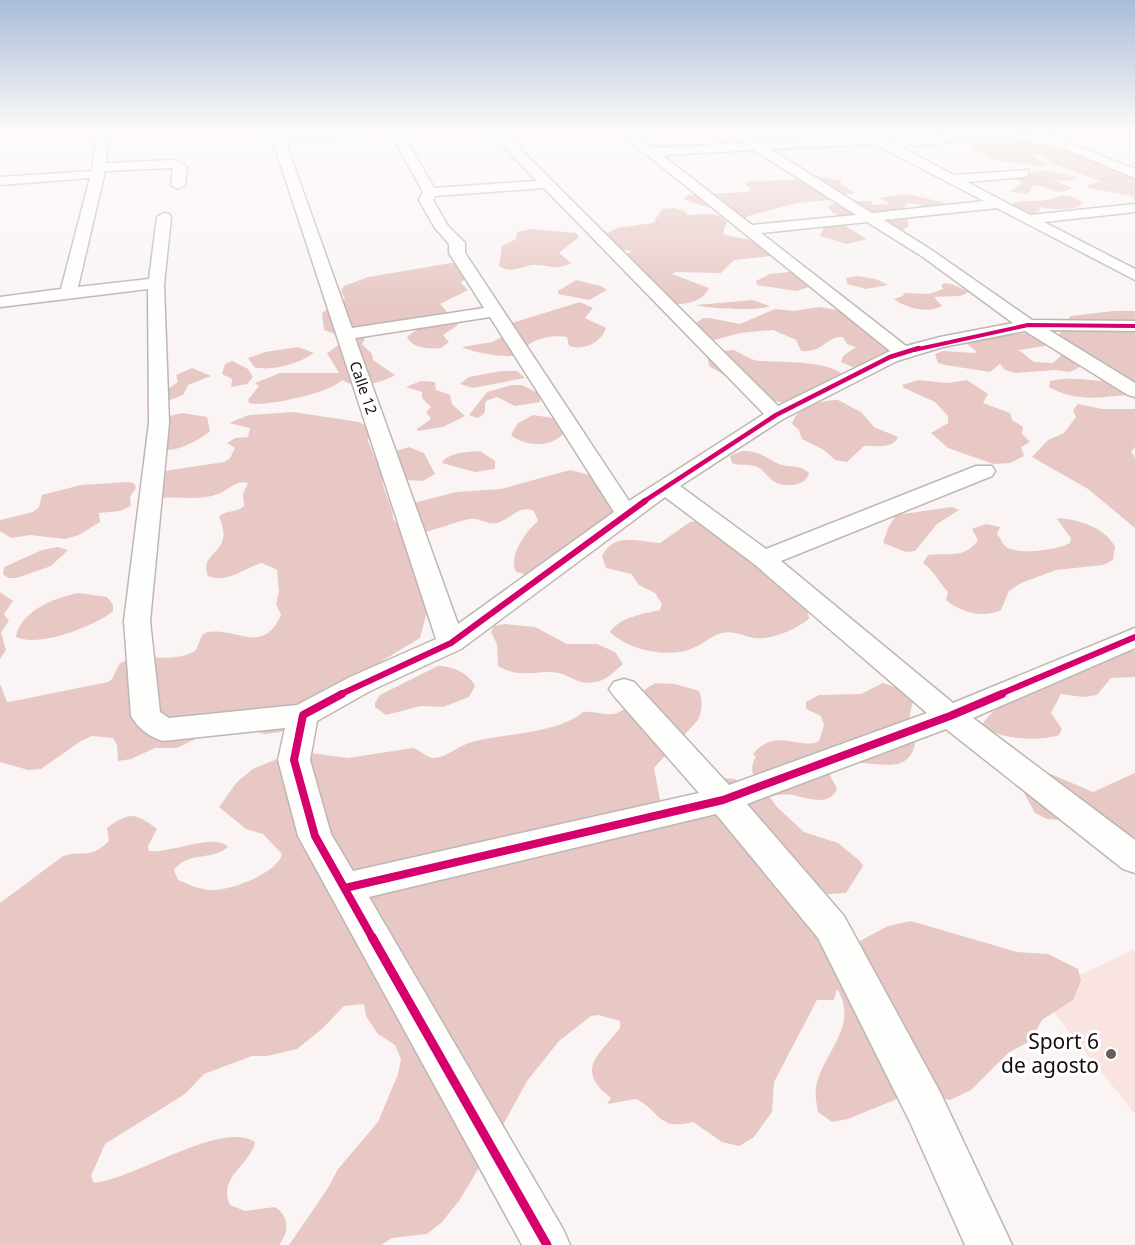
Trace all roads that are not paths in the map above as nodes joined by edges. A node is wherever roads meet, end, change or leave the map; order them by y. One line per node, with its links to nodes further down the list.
1 (94, 190): 17 (street)
2 (296, 190): 22 (street, Calle 12)
3 (458, 190): 8 (street)
4 (554, 190): 25 (street)
5 (699, 190): 14 (street)
6 (826, 190): 12 (street)
7 (973, 190): 9 (street)
8 (430, 192): 19 (street)
9 (999, 204): 12 (street); 13 (street)
10 (1135, 208): 13 (street)
11 (164, 217): 16 (street)
12 (871, 218): 14 (street); 20 (street)
13 (1029, 219): 15 (street)
14 (749, 230): 23 (street)
15 (1132, 271)
16 (156, 285): 17 (street); 33 (street)
17 (69, 292): 18 (street)
18 (0, 302)
19 (495, 312): 22 (street); 28 (street)
20 (1028, 325): 21 (street); 23 (street); 24 (street)
21 (1135, 326)
22 (345, 334): 31 (street, Calle 12)
23 (902, 352): 25 (street)
24 (1135, 391)
25 (776, 415): 27 (street)
26 (984, 471): 29 (street)
27 (665, 486): 28 (street); 29 (street)
28 (627, 515): 31 (street)
29 (764, 559): 34 (street)
30 (1135, 637): 34 (street)
31 (451, 643): 33 (street)
32 (624, 689): 35 (street)
33 (303, 716): 37 (street)
34 (950, 716): 35 (street); 36 (street)
35 (723, 800): 37 (street); 39 (street)
36 (1135, 859)
37 (345, 888): 38 (street)
38 (547, 1245)
39 (989, 1245)

